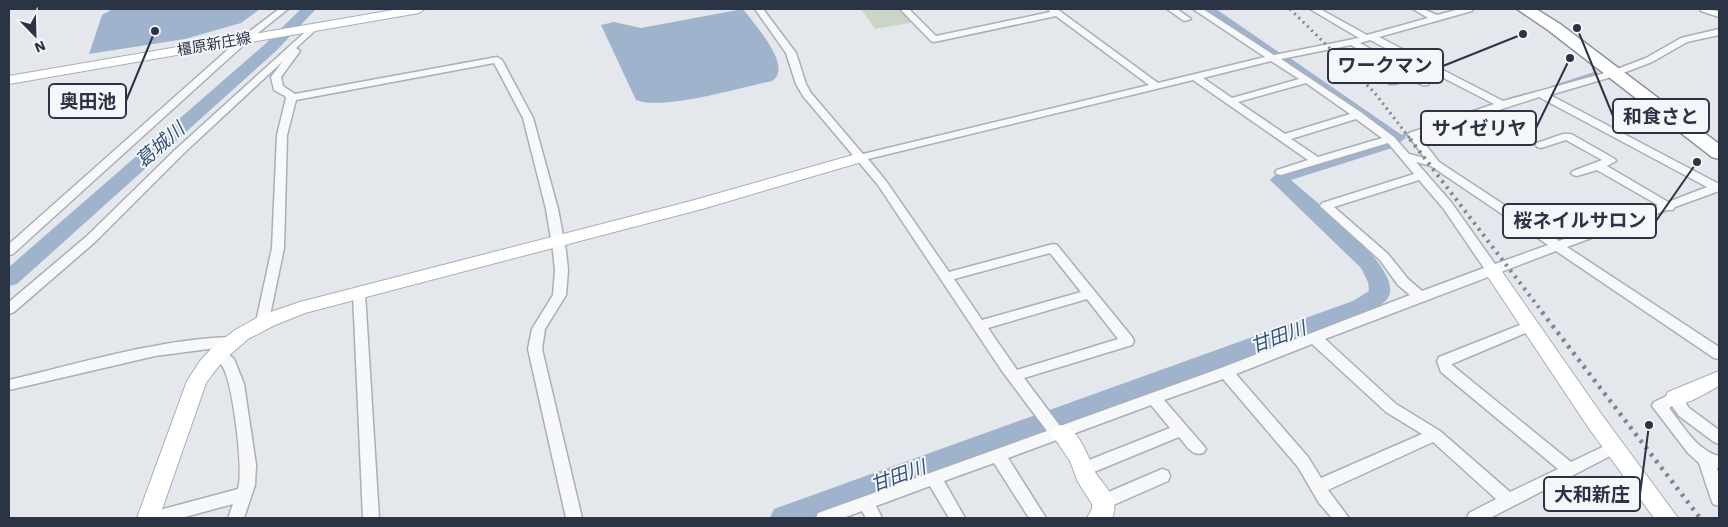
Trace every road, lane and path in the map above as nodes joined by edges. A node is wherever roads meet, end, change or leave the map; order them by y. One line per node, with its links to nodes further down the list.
1 (284, 9): 21 (street)
2 (334, 9): 17 (street)
3 (419, 9): 17 (street, 橿原新庄線)
4 (759, 9): 44 (street)
5 (904, 9): 13 (street)
6 (1171, 9): 16 (street)
7 (1197, 9): 25 (street)
8 (1314, 9): 20 (street)
9 (1417, 9): 15 (street)
10 (1469, 9): 15 (street)
11 (1525, 9): 26 (highway)
12 (1704, 9): 14 (street)
13 (1055, 11): 33 (street)
14 (1719, 14)
15 (1437, 19): 20 (street)
16 (1186, 20)
17 (311, 28): 21 (street, 橿原新庄線); 24 (street)
18 (1719, 32): 19 (street)
19 (1707, 34): 22 (street); 26 (street)
20 (1369, 38): 23 (street); 37 (street)
21 (244, 39): 29 (street, 橿原新庄線); 55 (street)
22 (1719, 40)
23 (1352, 42): 25 (street); 27 (street)
24 (295, 44): 35 (street); 61 (street)
25 (1272, 58): 28 (street); 30 (street)
26 (1615, 74): 34 (street); 42 (highway)
27 (1411, 75): 31 (street); 32 (street)
28 (1194, 76): 33 (street); 36 (street)
29 (9, 80)
30 (1307, 80): 36 (street); 38 (street)
31 (1392, 82)
32 (1425, 82)
33 (1155, 85): 44 (street)
34 (1540, 94): 37 (street); 51 (street)
35 (291, 98): 53 (street); 62 (street)
36 (1231, 101): 39 (street)
37 (1500, 103): 46 (street)
38 (1358, 115): 39 (street); 40 (street)
39 (1284, 138): 45 (street)
40 (1394, 142): 43 (street); 45 (street)
41 (1541, 145): 47 (street)
42 (1719, 153)
43 (1408, 157): 46 (street); 50 (street)
44 (860, 158): 53 (street); 57 (street)
45 (1317, 162): 48 (street)
46 (1435, 164): 54 (street)
47 (1598, 166): 49 (street); 52 (street)
48 (1281, 172)
49 (1577, 173)
50 (1422, 175): 56 (street); 60 (street)
51 (1718, 187): 52 (street)
52 (1669, 207): 54 (street)
53 (558, 242): 58 (street); 96 (street)
54 (1560, 246): 56 (street); 67 (street)
55 (9, 251)
56 (1492, 270): 60 (street); 64 (street)
57 (947, 277): 59 (street); 63 (street)
58 (359, 293): 62 (street); 95 (street)
59 (1090, 294): 63 (street); 69 (street)
60 (1420, 296): 65 (street)
61 (9, 309)
62 (263, 322): 66 (street)
63 (980, 326): 69 (street)
64 (1530, 326): 78 (street); 83 (street)
65 (1316, 338): 68 (street); 76 (street)
66 (224, 347): 71 (street); 87 (street); 92 (street)
67 (1719, 354)
68 (1226, 372): 73 (street); 86 (street)
69 (1014, 376): 75 (street)
70 (1719, 378): 72 (street)
71 (9, 385)
72 (1675, 398): 77 (street); 81 (street)
73 (1154, 399): 74 (street); 75 (street)
74 (1181, 430): 79 (street); 82 (street)
75 (1059, 432): 80 (street); 82 (street)
76 (1435, 435): 86 (street); 89 (street)
77 (1719, 438)
78 (1615, 447): 83 (street); 103 (street)
79 (1198, 449)
80 (998, 456): 85 (street); 100 (street)
81 (1713, 460): 88 (street)
82 (1084, 469): 91 (street)
83 (1569, 469): 89 (street)
84 (1162, 476): 91 (street)
85 (934, 478): 90 (street); 99 (street)
86 (1318, 487): 101 (street)
87 (244, 494): 93 (street); 94 (street)
88 (1719, 499)
89 (1509, 501): 102 (street)
90 (866, 502): 97 (street); 98 (street)
91 (1100, 510)
92 (148, 518)
93 (156, 518)
94 (236, 518)
95 (371, 518)
96 (574, 518)
97 (824, 518)
98 (874, 518)
99 (957, 518)
100 (1038, 518)
101 (1341, 518)
102 (1475, 518)
103 (1667, 518)

